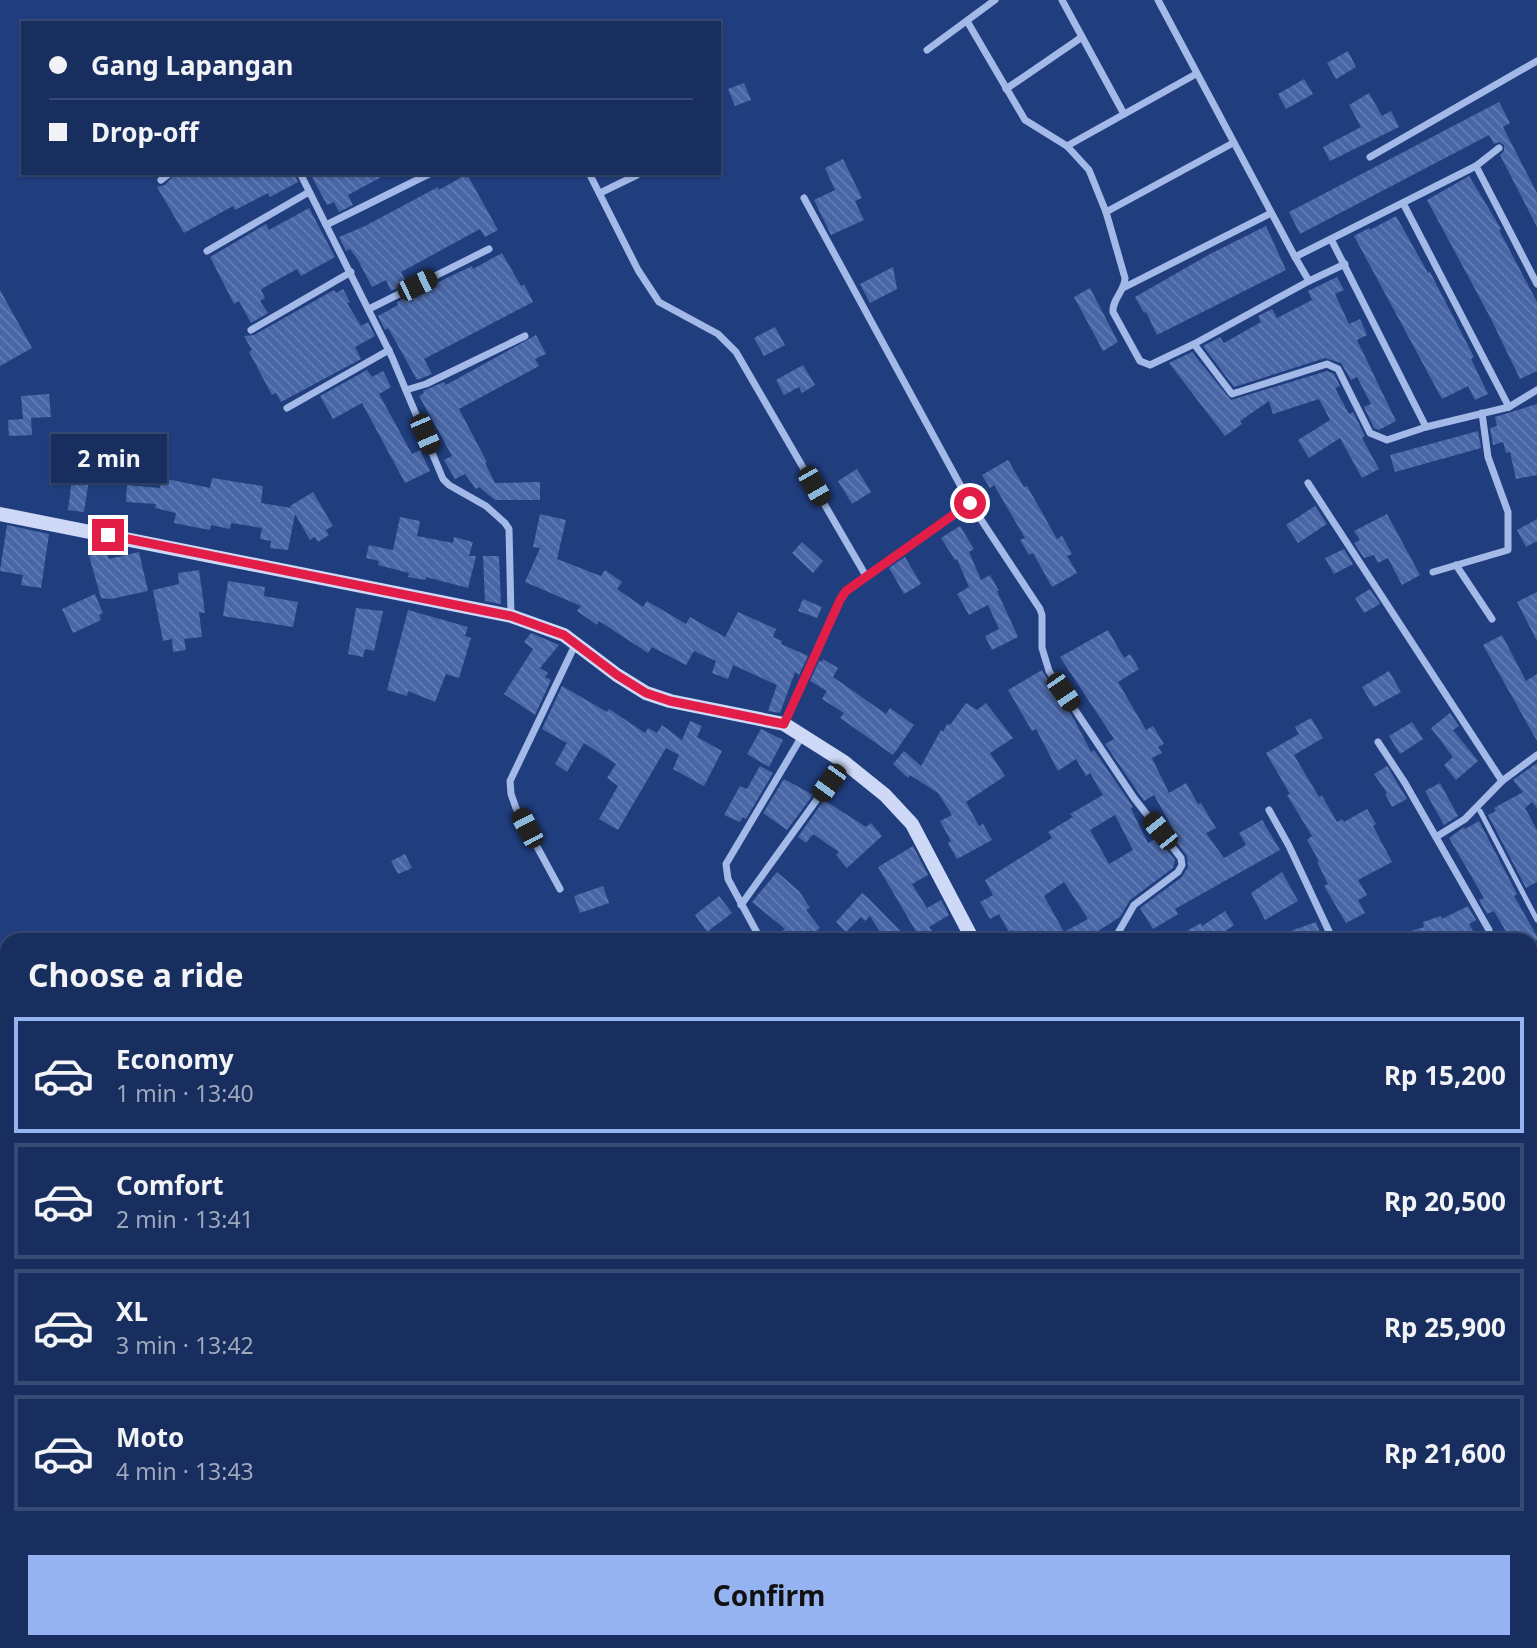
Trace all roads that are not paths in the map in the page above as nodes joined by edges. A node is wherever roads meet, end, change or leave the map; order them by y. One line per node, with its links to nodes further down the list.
1 (995, 0): 4 (street)
2 (1062, 0): 5 (street)
3 (1158, 0): 8 (street)
4 (967, 21): 6 (street); 9 (street)
5 (1082, 37): 9 (street); 10 (street)
6 (927, 50)
7 (1537, 61): 14 (street)
8 (1196, 74): 10 (street); 11 (street)
9 (1006, 89): 12 (street)
10 (1124, 114): 12 (street)
11 (1233, 143): 26 (street); 27 (street)
12 (1067, 146): 26 (street)
13 (1499, 149): 15 (street)
14 (1370, 157)
15 (1476, 166): 25 (street); 36 (street)
16 (167, 175): 21 (street)
17 (301, 175): 22 (street)
18 (427, 175): 28 (street)
19 (590, 175): 23 (street)
20 (637, 175): 23 (street)
21 (161, 180)
22 (309, 192): 28 (street); 31 (street)
23 (600, 194): 54 (street)
24 (804, 198): 50 (street)
25 (1403, 202): 29 (street); 45 (street)
26 (1106, 212): 37 (street)
27 (1271, 213): 32 (street); 37 (street)
28 (326, 225): 34 (street)
29 (1331, 239): 32 (street); 33 (street)
30 (489, 250): 38 (street)
31 (206, 251)
32 (1295, 257): 35 (street)
33 (1345, 264): 35 (street); 48 (street)
34 (351, 272): 38 (street); 39 (street)
35 (1309, 281): 41 (street)
36 (1537, 284)
37 (1124, 287): 41 (street)
38 (369, 309): 42 (street)
39 (251, 330)
40 (525, 336): 43 (street)
41 (1194, 344): 48 (street)
42 (389, 350): 43 (street); 46 (street)
43 (406, 390): 55 (street)
44 (1537, 390): 45 (street)
45 (1509, 407): 47 (street)
46 (287, 408)
47 (1482, 413): 48 (street); 52 (street)
48 (1426, 427)
49 (1308, 483): 63 (street)
50 (970, 503): 54 (street); 72 (street)
51 (0, 514): 55 (main road)
52 (1456, 565): 53 (street); 56 (street)
53 (1433, 572)
54 (866, 576): 58 (street)
55 (511, 616): 57 (main road)
56 (1492, 619)
57 (577, 643): 58 (main road); 67 (street)
58 (784, 724): 59 (main road)
59 (803, 735): 62 (main road); 68 (street)
60 (1378, 742): 66 (street)
61 (1537, 755): 63 (street)
62 (844, 762): 68 (street); 71 (main road)
63 (1502, 781): 66 (street)
64 (1269, 810): 73 (street)
65 (1480, 811): 69 (lane)
66 (1436, 837): 74 (street)
67 (560, 889)
68 (741, 905): 70 (street)
69 (1537, 920)
70 (757, 933)
71 (969, 933)
72 (1118, 933)
73 (1330, 933)
74 (1489, 933)

